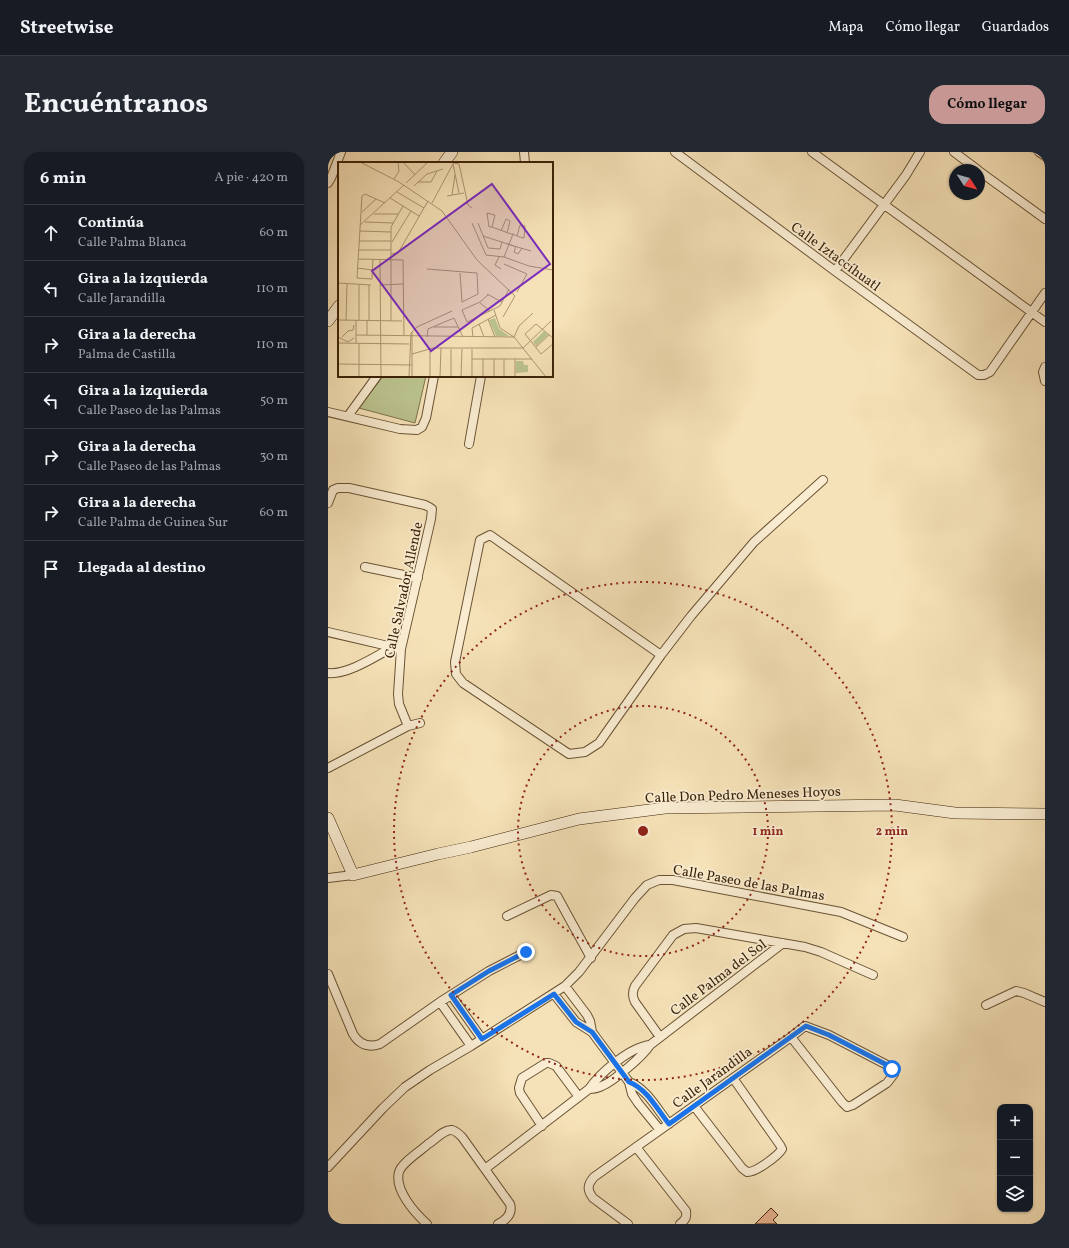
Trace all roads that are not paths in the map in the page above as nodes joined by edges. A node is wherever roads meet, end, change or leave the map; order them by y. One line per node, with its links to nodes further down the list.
1 (340, 152): 12 (street)
2 (452, 152): 9 (street)
3 (675, 152): 15 (street, Calle Iztaccíhuatl)
4 (812, 152): 13 (street)
5 (920, 152): 13 (street)
6 (954, 152): 10 (street)
7 (1039, 152): 8 (street)
8 (1045, 156)
9 (445, 162)
10 (971, 164)
11 (985, 174): 14 (street)
12 (328, 182)
13 (884, 205): 15 (street); 18 (street)
14 (1045, 219)
15 (835, 272): 18 (street, Calle Iztaccíhuatl)
16 (1045, 292): 18 (street)
17 (338, 307): 19 (street)
18 (1031, 312): 20 (street)
19 (328, 321)
20 (1045, 322)
21 (1045, 367): 25 (street)
22 (376, 377): 27 (street)
23 (434, 377): 27 (street)
24 (481, 377): 28 (street)
25 (1045, 381)
26 (328, 412): 27 (street)
27 (348, 416)
28 (470, 444)
29 (823, 480): 35 (street)
30 (328, 503): 32 (street, Calle Salvador Allende)
31 (365, 567): 32 (street)
32 (418, 578): 34 (street, Calle Salvador Allende)
33 (328, 632): 34 (street)
34 (397, 648): 36 (street); 38 (street, Calle Salvador Allende)
35 (662, 655): 35 (street)
36 (328, 673)
37 (420, 723): 38 (street)
38 (408, 726): 39 (street)
39 (328, 768)
40 (1045, 814): 42 (street, Calle Don Pedro Meneses Hoyos)
41 (328, 818): 42 (street)
42 (353, 875): 43 (street, Calle Don Pedro Meneses Hoyos)
43 (328, 878)
44 (507, 916): 48 (street)
45 (903, 937): 48 (street, Calle Paseo de las Palmas)
46 (783, 944): 50 (street, Calle Palma del Sol); 58 (street, Calle Palma del Sol); 58 (street)
47 (526, 952): 53 (street)
48 (591, 958): 51 (street, Calle Paseo de las Palmas)
49 (328, 974): 54 (street)
50 (873, 975)
51 (565, 986): 52 (street, Calle Paseo de las Palmas); 57 (street)
52 (554, 994): 57 (street); 60 (street, Calle Paseo de las Palmas)
53 (451, 995): 54 (street); 60 (street)
54 (440, 1002): 62 (street)
55 (1045, 1002): 56 (street)
56 (986, 1005)
57 (592, 1032): 63 (street)
58 (660, 1037): 61 (street, Calle Palma del Sol)
59 (791, 1037): 59 (street, Calle Jarandilla); 65 (street, Calle Jarandilla)
60 (482, 1039): 62 (street, Calle Paseo de las Palmas)
61 (650, 1045): 63 (street, Calle Palma del Sol); 64 (street, Calle Palma del Sol)
62 (471, 1046): 74 (street, Calle Paseo de las Palmas)
63 (615, 1064): 64 (street); 67 (street, Calle Palma del Sol)
64 (621, 1072): 66 (street); 67 (street, Calle Palma del Sol)
65 (733, 1078): 69 (street, Calle Jarandilla); 69 (street)
66 (629, 1082): 70 (street); 72 (street)
67 (589, 1089): 68 (street, Calle Palma del Sol)
68 (579, 1097): 71 (street, Calle Palma del Sol); 71 (street)
69 (694, 1106): 70 (street, Calle Jarandilla)
70 (669, 1124): 72 (street, Calle Jarandilla)
71 (542, 1126): 75 (street, Calle Palma del Sol)
72 (660, 1130): 73 (street, Calle Jarandilla)
73 (636, 1147): 78 (street, Calle Jarandilla); 79 (street)
74 (328, 1167)
75 (485, 1169): 76 (street); 77 (street)
76 (427, 1224)
77 (498, 1224)
78 (628, 1224)
79 (680, 1224)

